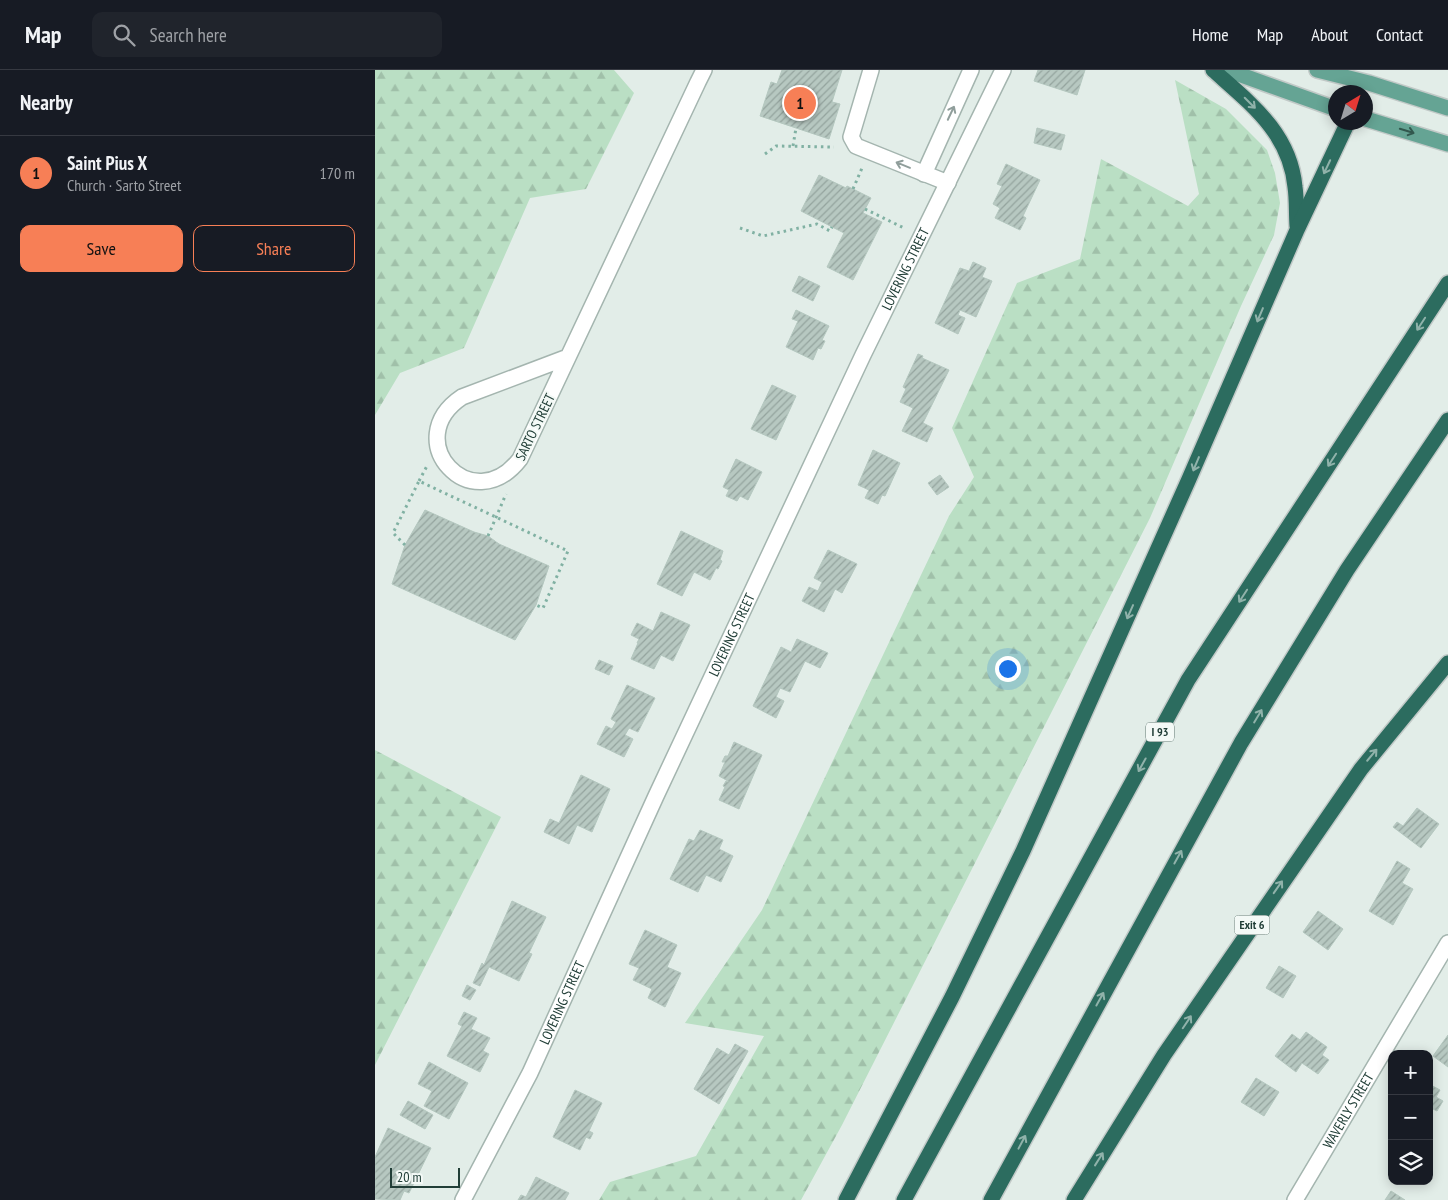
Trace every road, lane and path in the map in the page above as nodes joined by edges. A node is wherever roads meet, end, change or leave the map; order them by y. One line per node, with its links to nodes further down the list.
1 (704, 70): 29 (street, SARTO STREET)
2 (871, 70): 17 (street)
3 (971, 70): 21 (street, one-way to 3)
4 (1003, 70): 22 (street, LOVERING STREET)
5 (1213, 70): 27 (highway, one-way to 27)
6 (1227, 70): 12 (main road)
7 (1317, 70): 9 (main road)
8 (1376, 70): 10 (main road)
9 (1358, 85)
10 (1368, 85)
11 (1373, 90): 13 (main road)
12 (1328, 106)
13 (1448, 108)
14 (1373, 121): 18 (main road, one-way to 18)
15 (796, 128): 19 (path)
16 (1343, 130): 27 (highway, one-way to 27)
17 (851, 137): 19 (path); 21 (street, one-way to 17)
18 (1448, 144)
19 (793, 146): 20 (path)
20 (765, 154)
21 (924, 174): 22 (street)
22 (948, 183): 37 (street, LOVERING STREET)
23 (865, 209): 26 (path)
24 (832, 227): 25 (path)
25 (740, 228)
26 (904, 229)
27 (1297, 230): 38 (highway, one-way to 38)
28 (1448, 283): 39 (highway, I 93, one-way to 39)
29 (569, 357): 29 (street, SARTO STREET)
30 (1448, 420): 40 (highway, one-way to 30)
31 (495, 516): 32 (path); 33 (path); 34 (path)
32 (488, 536)
33 (405, 545)
34 (536, 605)
35 (1448, 663): 41 (highway, Exit 6, one-way to 35)
36 (1448, 943): 42 (street, WAVERLY STREET)
37 (463, 1200)
38 (846, 1200)
39 (904, 1200)
40 (991, 1200)
41 (1074, 1200)
42 (1295, 1200)

